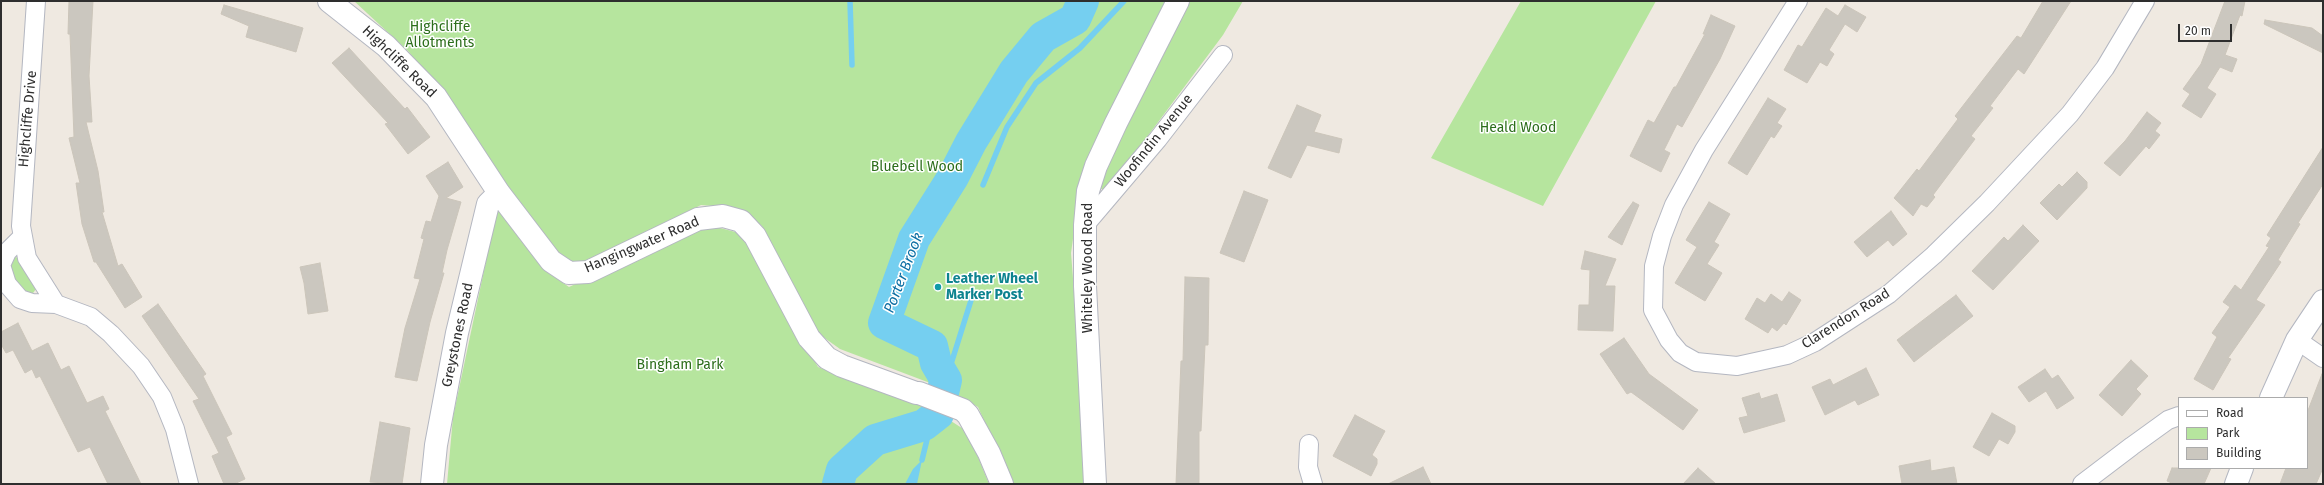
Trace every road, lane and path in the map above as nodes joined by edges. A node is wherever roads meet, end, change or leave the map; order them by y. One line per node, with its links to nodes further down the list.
1 (36, 1): 9 (street, Highcliffe Drive)
2 (328, 1): 7 (street, Highcliffe Road)
3 (1178, 1): 8 (street, Whiteley Wood Road)
4 (1798, 1): 5 (street, Clarendon Road)
5 (2145, 1)
6 (1222, 55): 8 (street, Woofindin Avenue)
7 (500, 193): 19 (street, Greystones Road); 20 (street, Hangingwater Road)
8 (1085, 225): 21 (street, Whiteley Wood Road)
9 (22, 237): 11 (street, Highcliffe Drive); 11 (street)
10 (2323, 301): 12 (street)
11 (56, 304): 18 (street)
12 (2297, 340): 13 (street); 14 (street)
13 (2323, 358)
14 (2271, 397)
15 (2178, 416): 23 (street)
16 (1309, 444): 22 (street)
17 (2242, 469): 24 (street)
18 (189, 484)
19 (432, 484)
20 (1002, 484)
21 (1095, 484)
22 (1313, 484)
23 (2082, 484)
24 (2236, 484)

